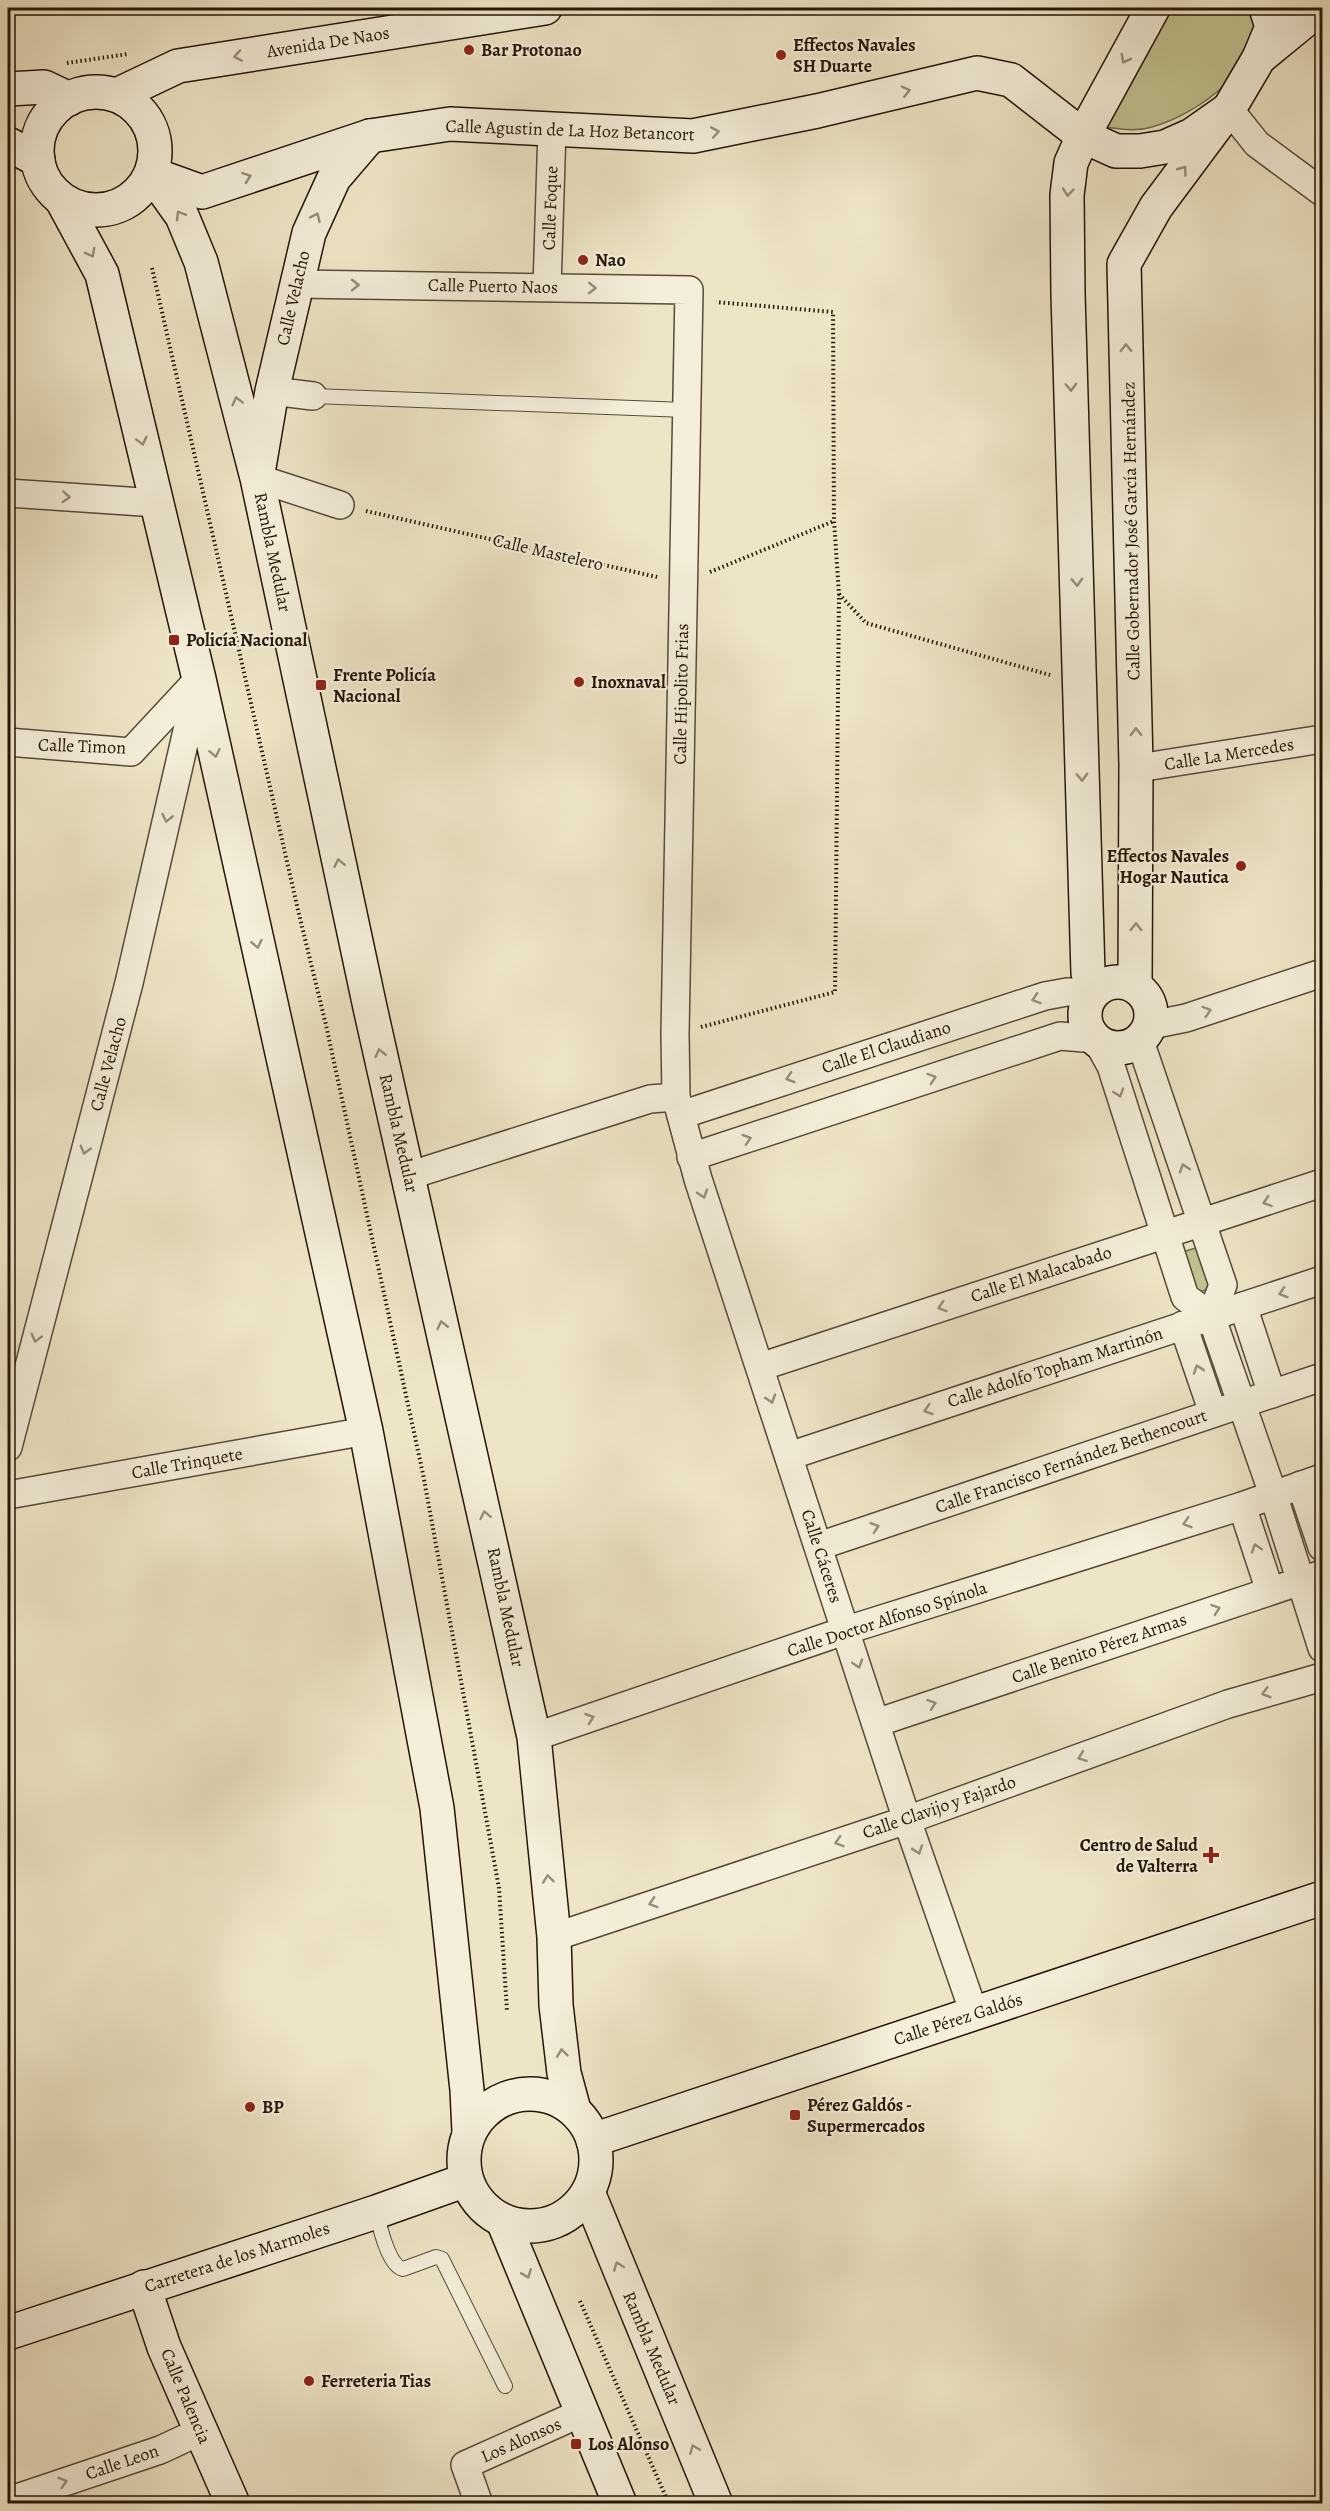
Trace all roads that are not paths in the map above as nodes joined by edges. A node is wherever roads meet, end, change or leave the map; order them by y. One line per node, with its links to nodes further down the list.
1 (545, 8): 7 (main road, Avenida De Naos, one-way to 7)
2 (1153, 8): 12 (main road, one-way to 12)
3 (1266, 8): 5 (main road)
4 (1320, 8): 5 (main road)
5 (1259, 58): 9 (main road, Calle Gobernador José García Hernández)
6 (8, 89): 8 (main road)
7 (117, 95): 8 (main road); 15 (main road)
8 (69, 99): 14 (main road)
9 (1229, 109): 12 (main road, Calle Agustin de La Hoz Betancort); 16 (street); 31 (main road, Calle Gobernador José García Hernández, one-way to 9)
10 (552, 129): 11 (main road, Calle Agustin de La Hoz Betancort); 12 (main road, Calle Agustin de La Hoz Betancort, one-way to 12); 19 (street, Calle Foque)
11 (370, 136): 15 (main road, Calle Agustin de La Hoz Betancort, one-way to 11); 18 (main road, Calle Velacho, one-way to 11)
12 (1083, 136): 34 (main road, one-way to 34)
13 (8, 144): 14 (main road)
14 (38, 160): 17 (main road)
15 (152, 174): 17 (main road); 24 (main road, Rambla Medular, one-way to 15)
16 (1323, 192)
17 (63, 202): 26 (main road, one-way to 26)
18 (296, 284): 19 (street, Calle Puerto Naos, one-way to 19); 21 (main road, Calle Velacho)
19 (547, 287): 20 (street, Calle Puerto Naos, one-way to 20)
20 (690, 295): 23 (street, Calle Hipolito Frias)
21 (272, 391): 22 (street); 24 (main road, Calle Velacho)
22 (313, 396): 23 (lane)
23 (686, 410): 37 (street, Calle Hipolito Frias)
24 (256, 478): 27 (street); 39 (main road, Rambla Medular, one-way to 24)
25 (8, 493): 26 (street, one-way to 26)
26 (157, 503): 28 (main road)
27 (340, 505)
28 (199, 679): 30 (street, Calle Timon); 52 (main road, one-way to 52); 53 (street, Calle Velacho, one-way to 53)
29 (1323, 739): 31 (street, Calle La Mercedes)
30 (8, 742)
31 (1136, 765): 33 (main road, Calle Gobernador José García Hernández, one-way to 31)
32 (1323, 973): 35 (street, one-way to 32)
33 (1135, 985): 34 (main road); 35 (main road)
34 (1093, 992): 36 (main road); 37 (street, Calle El Claudiano, one-way to 37)
35 (1145, 1033): 36 (main road); 41 (street, one-way to 35)
36 (1096, 1039): 38 (street, one-way to 36); 42 (street, one-way to 42)
37 (679, 1106): 38 (street, Calle Cáceres); 39 (street, Calle El Claudiano)
38 (691, 1157): 47 (street, Calle Cáceres, one-way to 47)
39 (408, 1176): 67 (main road, Rambla Medular, one-way to 39)
40 (1323, 1183): 41 (street, Calle El Malacabado, one-way to 41)
41 (1203, 1223): 42 (street, Calle El Malacabado); 45 (street)
42 (1166, 1235): 45 (street); 47 (street, Calle El Malacabado, one-way to 47)
43 (1323, 1280): 44 (street, Calle Adolfo Topham Martinón, one-way to 44)
44 (1242, 1306): 45 (street, Calle Adolfo Topham Martinón); 49 (street)
45 (1211, 1316): 46 (street, Calle Adolfo Topham Martinón); 50 (street)
46 (1183, 1325): 51 (street, one-way to 46); 54 (street, Calle Adolfo Topham Martinón, one-way to 54)
47 (760, 1366): 54 (street, Calle Cáceres, one-way to 54)
48 (1323, 1377): 49 (street, Calle Francisco Fernández Bethencourt)
49 (1272, 1394): 50 (street, Calle Francisco Fernández Bethencourt)
50 (1240, 1405): 51 (street, Calle Francisco Fernández Bethencourt); 56 (street)
51 (1213, 1413): 59 (street, Calle Francisco Fernández Bethencourt, one-way to 51)
52 (366, 1431): 57 (street, Calle Trinquete); 73 (main road)
53 (8, 1447)
54 (789, 1456): 59 (street, Calle Cáceres)
55 (1312, 1481): 56 (street, Calle Doctor Alfonso Spínola); 60 (street)
56 (1274, 1494): 58 (street, Calle Doctor Alfonso Spínola); 61 (street)
57 (8, 1495)
58 (1242, 1506): 62 (street, one-way to 58); 63 (street, Calle Doctor Alfonso Spínola, one-way to 63)
59 (819, 1546): 63 (street, Calle Cáceres)
60 (1323, 1546)
61 (1312, 1577): 62 (street, Calle Benito Pérez Armas); 64 (street)
62 (1270, 1591): 66 (street, Calle Benito Pérez Armas, one-way to 62)
63 (847, 1630): 66 (street, Calle Cáceres, one-way to 66); 67 (street, Calle Doctor Alfonso Spínola, one-way to 63)
64 (1323, 1648)
65 (1323, 1677): 68 (street, Calle Clavijo y Fajardo, one-way to 68)
66 (876, 1723): 68 (street, Calle Cáceres)
67 (534, 1737): 70 (main road, Rambla Medular, one-way to 67)
68 (907, 1820): 70 (street, Calle Clavijo y Fajardo, one-way to 70); 71 (street, Calle Cáceres, one-way to 71)
69 (1323, 1898): 71 (main road, Calle Pérez Galdós)
70 (554, 1937): 72 (main road, Rambla Medular, one-way to 70)
71 (974, 2013): 74 (main road, Calle Pérez Galdós)
72 (574, 2110): 73 (main road); 74 (main road)
73 (469, 2132): 75 (main road)
74 (593, 2140): 76 (main road)
75 (466, 2180): 77 (main road, Carretera de los Marmoles); 78 (main road)
76 (588, 2192): 78 (main road); 88 (main road, Rambla Medular, one-way to 76)
77 (376, 2212): 79 (main road, Carretera de los Marmoles); 81 (lane)
78 (503, 2221): 82 (main road, one-way to 82)
79 (144, 2287): 80 (main road, Carretera de los Marmoles); 83 (main road, Calle Palencia)
80 (8, 2333)
81 (505, 2386)
82 (581, 2413): 86 (street, Los Alonsos); 87 (main road)
83 (201, 2431): 84 (street, Calle Leon, one-way to 83); 85 (main road, Calle Palencia)
84 (8, 2501)
85 (233, 2504)
86 (479, 2504)
87 (620, 2504)
88 (716, 2504)

